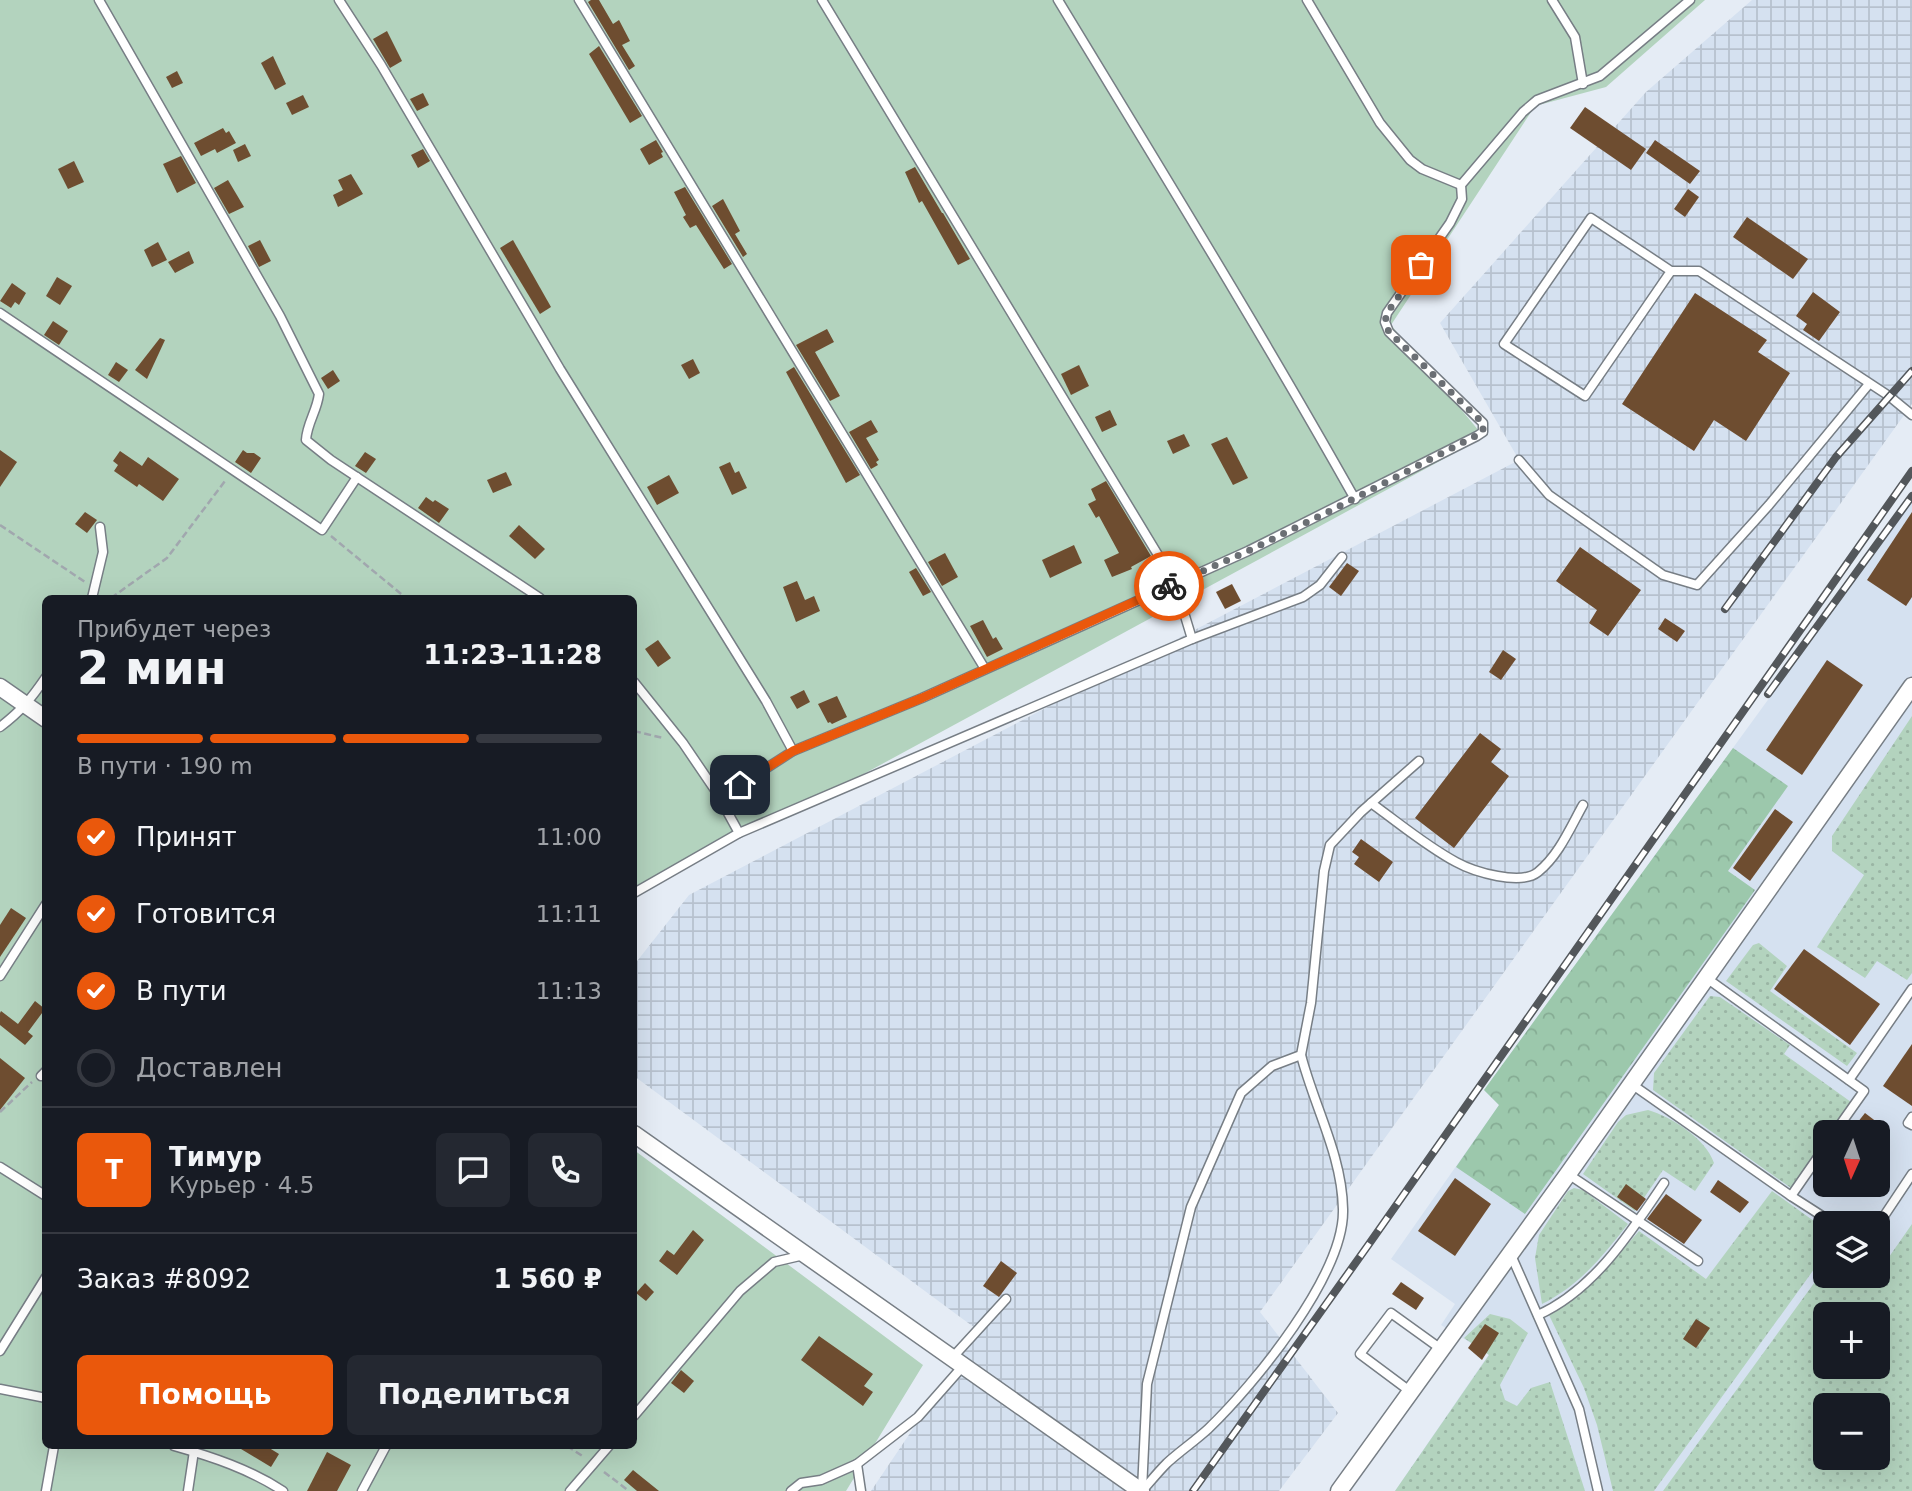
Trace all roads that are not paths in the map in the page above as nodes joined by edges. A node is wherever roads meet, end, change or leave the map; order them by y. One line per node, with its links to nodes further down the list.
1 (99, 0): 16 (lane)
2 (339, 0): 32 (lane)
3 (579, 0): 24 (lane)
4 (822, 0): 20 (lane)
5 (1058, 0): 17 (lane)
6 (1307, 0): 10 (lane)
7 (1552, 0): 9 (lane)
8 (1690, 0): 9 (lane)
9 (1583, 83): 10 (lane)
10 (1461, 185): 17 (lane)
11 (1671, 271): 11 (lane); 13 (lane)
12 (0, 313): 16 (lane)
13 (1869, 384): 14 (lane); 15 (lane)
14 (1912, 415)
15 (1520, 460)
16 (357, 477): 22 (lane)
17 (1355, 499): 20 (lane)
18 (100, 527): 21 (lane)
19 (1342, 557): 23 (lane)
20 (1175, 583): 23 (lane); 24 (lane)
21 (92, 595)
22 (535, 595)
23 (1192, 639): 37 (lane)
24 (985, 668): 32 (lane)
25 (42, 683): 29 (lane)
26 (1912, 685): 41 (street)
27 (637, 686): 34 (lane)
28 (0, 687): 29 (street)
29 (26, 705): 30 (street); 31 (lane)
30 (42, 716)
31 (0, 727)
32 (793, 751): 34 (lane)
33 (1419, 761): 35 (lane)
34 (720, 798): 37 (lane)
35 (1371, 803): 36 (lane); 43 (lane)
36 (1583, 805)
37 (739, 833): 38 (lane)
38 (637, 891)
39 (42, 910): 40 (lane)
40 (0, 976)
41 (1705, 977): 44 (lane); 45 (street)
42 (1912, 989): 44 (lane)
43 (1301, 1055): 88 (lane); 88 (lane)
44 (1849, 1080): 47 (lane)
45 (1630, 1083): 52 (street); 56 (lane)
46 (1912, 1117): 48 (lane)
47 (1843, 1120)
48 (1912, 1125)
49 (637, 1136): 61 (street)
50 (1813, 1164): 56 (lane)
51 (0, 1167): 55 (lane)
52 (1567, 1174): 59 (lane); 60 (street)
53 (1912, 1174): 58 (lane)
54 (1664, 1183): 59 (lane)
55 (42, 1193)
56 (1791, 1196): 57 (lane)
57 (1814, 1211)
58 (1887, 1211)
59 (1637, 1223): 62 (lane); 65 (lane)
60 (1510, 1252): 65 (lane); 66 (street)
61 (807, 1255): 68 (street); 72 (lane)
62 (1698, 1261)
63 (42, 1283): 67 (lane)
64 (1006, 1300): 68 (lane)
65 (1538, 1315): 90 (lane)
66 (1441, 1349): 70 (street); 70 (lane)
67 (0, 1351)
68 (958, 1362): 78 (lane); 88 (street)
69 (0, 1389): 71 (lane)
70 (1411, 1392): 89 (street)
71 (42, 1397)
72 (637, 1412)
73 (53, 1449): 80 (lane)
74 (186, 1449): 77 (lane)
75 (384, 1449): 83 (lane)
76 (606, 1449): 84 (lane)
77 (194, 1451): 81 (lane); 82 (lane)
78 (857, 1464): 79 (lane); 85 (lane)
79 (859, 1479): 86 (lane); 87 (lane)
80 (46, 1491)
81 (188, 1491)
82 (283, 1491)
83 (362, 1491)
84 (570, 1491)
85 (791, 1491)
86 (852, 1491)
87 (861, 1491)
88 (1141, 1491)
89 (1339, 1491)
90 (1598, 1491)

